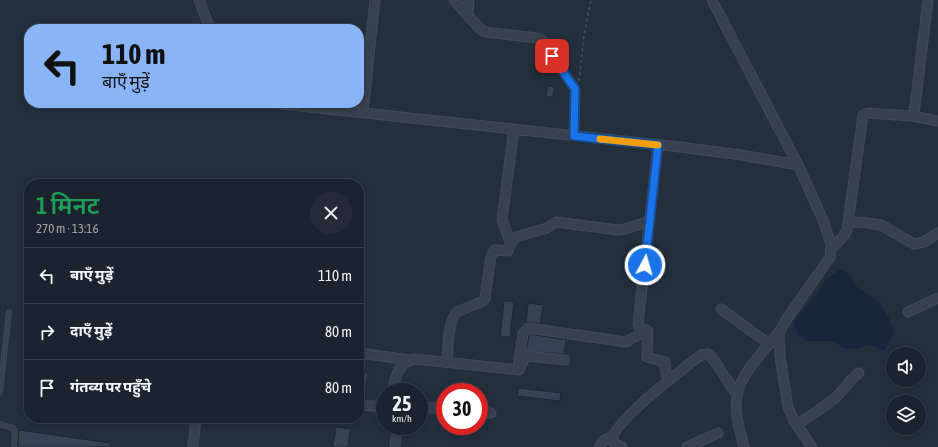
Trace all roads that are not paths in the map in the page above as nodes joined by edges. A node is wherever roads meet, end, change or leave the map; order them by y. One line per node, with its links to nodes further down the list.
1 (198, 0): 8 (street)
2 (375, 0): 9 (street)
3 (454, 0): 7 (street)
4 (470, 0): 7 (street)
5 (712, 0): 18 (street)
6 (928, 0): 13 (street)
7 (468, 15): 16 (street)
8 (208, 24)
9 (364, 103)
10 (323, 108): 12 (street)
11 (363, 108): 12 (street)
12 (363, 112): 15 (street)
13 (913, 116): 14 (street); 20 (street)
14 (938, 121)
15 (514, 129): 16 (street); 22 (street)
16 (574, 136): 17 (street)
17 (658, 145): 18 (street); 19 (street)
18 (798, 165): 23 (street)
19 (650, 221): 22 (street); 28 (street)
20 (848, 223): 21 (street); 23 (street)
21 (938, 233)
22 (511, 244): 34 (street)
23 (832, 249): 29 (street)
24 (938, 298): 27 (street)
25 (721, 309): 30 (street)
26 (9, 312): 39 (lane)
27 (908, 312)
28 (647, 330): 35 (street); 37 (street)
29 (780, 331): 30 (street); 47 (street)
30 (769, 344): 40 (street)
31 (364, 354): 32 (street)
32 (410, 360): 34 (street); 38 (street)
33 (565, 360): 35 (street)
34 (447, 361): 35 (street)
35 (517, 370)
36 (859, 373): 47 (street)
37 (671, 379): 40 (street); 50 (street)
38 (394, 383)
39 (0, 393)
40 (737, 395): 57 (street)
41 (364, 405): 42 (street)
42 (376, 406)
43 (488, 413): 44 (street)
44 (491, 413)
45 (195, 423): 52 (street)
46 (0, 424): 51 (lane)
47 (797, 425): 58 (street)
48 (718, 433): 56 (street)
49 (396, 435): 53 (street)
50 (612, 436): 54 (street); 55 (street)
51 (14, 447)
52 (193, 447)
53 (395, 447)
54 (599, 447)
55 (622, 447)
56 (687, 447)
57 (744, 447)
58 (812, 447)

